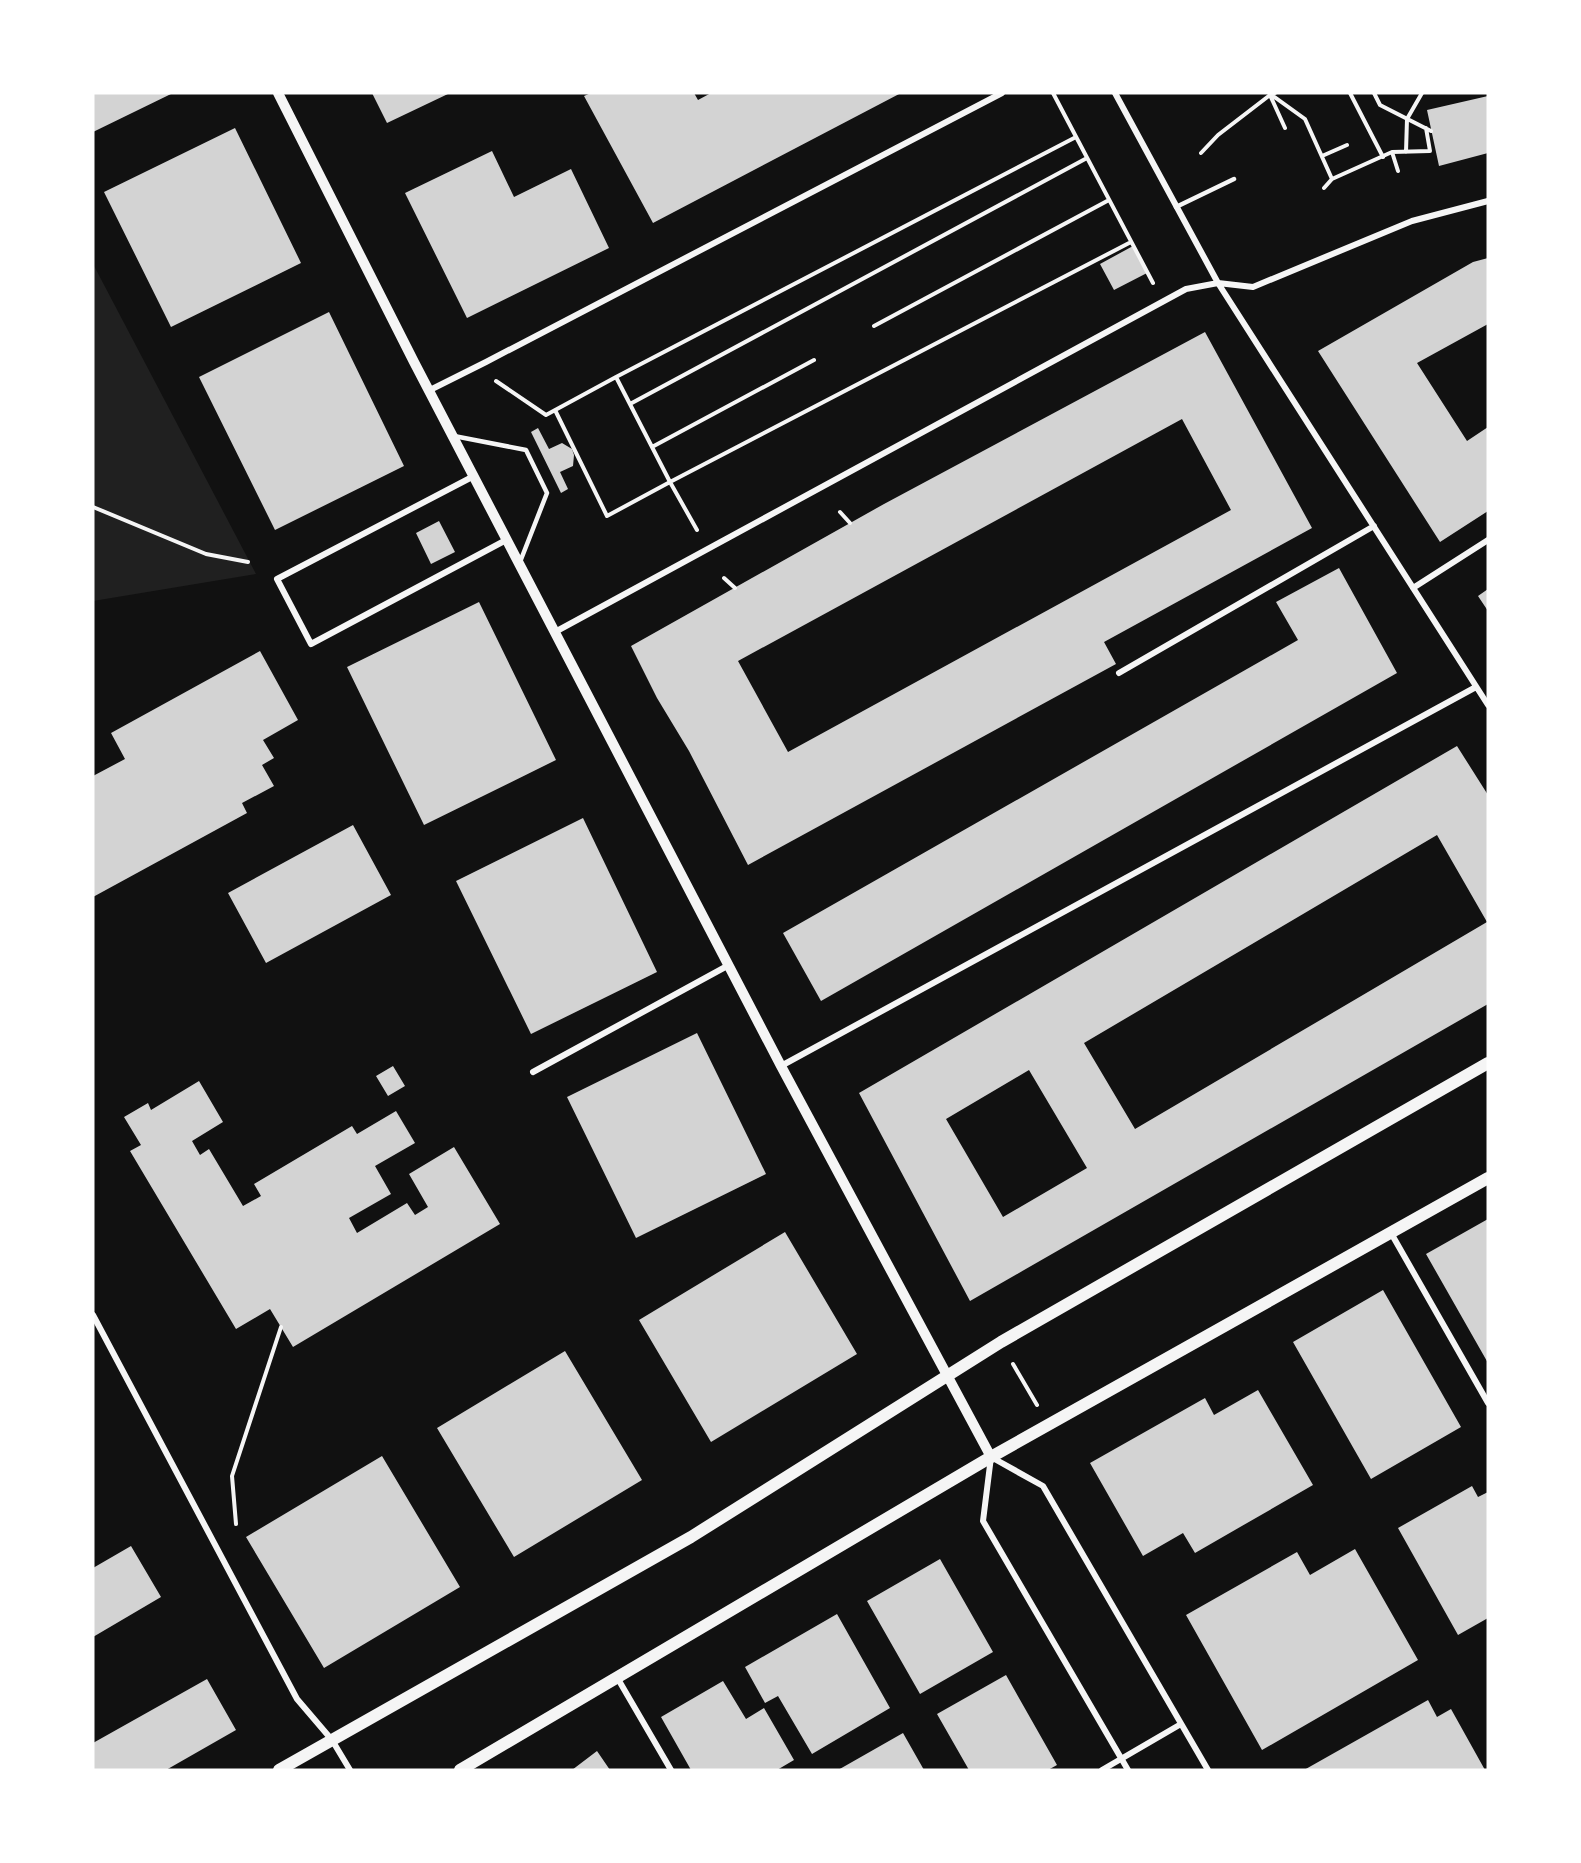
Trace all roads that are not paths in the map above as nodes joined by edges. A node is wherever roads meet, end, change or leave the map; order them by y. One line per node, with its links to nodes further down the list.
1 (278, 93): 8 (street)
2 (1002, 93): 8 (street)
3 (1115, 93): 6 (street)
4 (1234, 179): 6 (lane)
5 (1488, 201): 7 (street)
6 (1176, 207): 7 (street)
7 (1218, 283): 11 (street); 16 (street)
8 (430, 390): 9 (street)
9 (453, 436): 10 (street); 14 (lane)
10 (475, 476): 12 (street); 12 (street)
11 (1374, 526): 15 (street); 17 (street)
12 (508, 539): 14 (street)
13 (1488, 540): 15 (street)
14 (520, 562): 16 (street)
15 (1413, 588): 18 (street)
16 (555, 632): 20 (street)
17 (1119, 673)
18 (1476, 687): 19 (street); 22 (street)
19 (1488, 705)
20 (730, 964): 22 (street); 23 (street)
21 (1488, 1063): 27 (main road)
22 (781, 1066): 27 (street)
23 (532, 1072)
24 (1488, 1178): 25 (main road)
25 (1391, 1233): 28 (street); 29 (main road)
26 (93, 1315): 32 (street)
27 (948, 1376): 29 (street); 32 (main road)
28 (1488, 1402)
29 (991, 1458): 30 (main road); 31 (street); 33 (street)
30 (618, 1679): 36 (main road); 37 (street)
31 (1182, 1724): 33 (street); 40 (street)
32 (332, 1740): 34 (main road); 35 (street)
33 (1121, 1759): 38 (street); 39 (street)
34 (279, 1770)
35 (350, 1770)
36 (460, 1770)
37 (671, 1770)
38 (1102, 1770)
39 (1128, 1770)
40 (1208, 1770)

